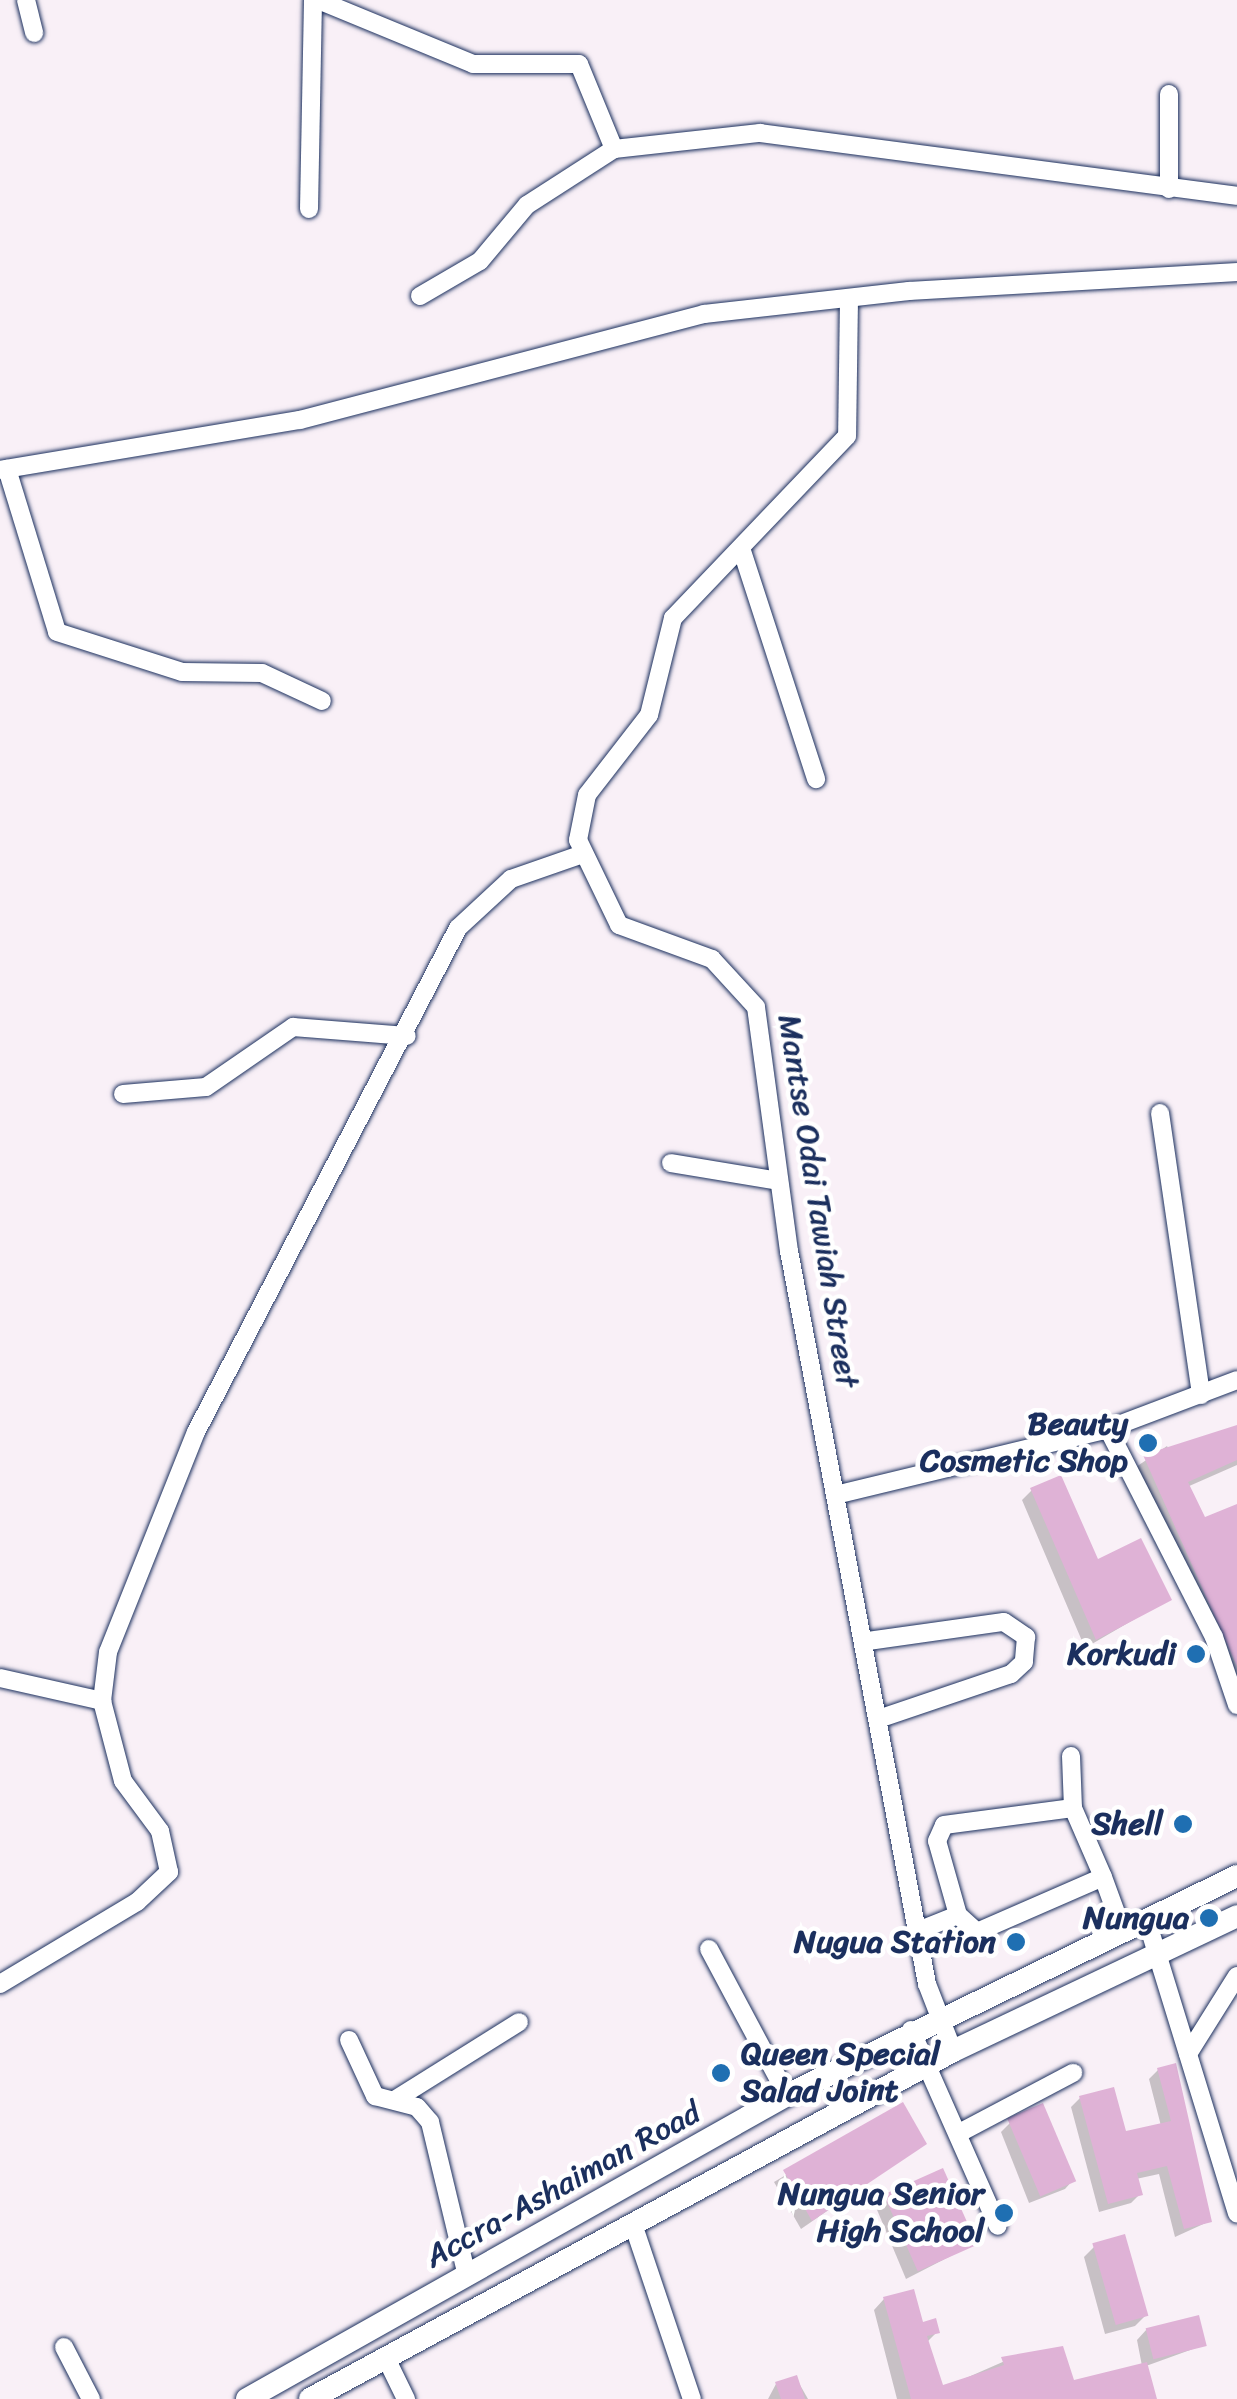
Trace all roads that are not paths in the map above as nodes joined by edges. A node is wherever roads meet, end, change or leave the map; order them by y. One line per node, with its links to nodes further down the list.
1 (26, 0): 3 (street)
2 (316, 0): 5 (street); 8 (street)
3 (34, 33)
4 (1169, 94): 6 (street)
5 (614, 149): 6 (street); 10 (street)
6 (1168, 189): 7 (street)
7 (1237, 196)
8 (310, 209)
9 (1237, 272): 11 (street)
10 (420, 296)
11 (849, 299): 12 (street); 13 (street)
12 (4, 469): 14 (street)
13 (742, 551): 15 (street); 16 (street)
14 (322, 701)
15 (816, 779)
16 (580, 855): 17 (street); 21 (street, Mantse Odai Tawiah Street)
17 (408, 1036): 18 (street); 28 (street)
18 (123, 1094)
19 (1160, 1113): 23 (street)
20 (671, 1164): 21 (street)
21 (778, 1181): 25 (street, Mantse Odai Tawiah Street)
22 (1237, 1380): 23 (street)
23 (1200, 1395): 24 (street)
24 (1108, 1429): 25 (street); 29 (street)
25 (840, 1494): 26 (street, Mantse Odai Tawiah Street)
26 (868, 1640): 30 (street, Mantse Odai Tawiah Street); 30 (street)
27 (0, 1678): 28 (street)
28 (102, 1701): 43 (street)
29 (1237, 1704)
30 (881, 1718): 38 (street, Mantse Odai Tawiah Street)
31 (1071, 1756): 32 (street)
32 (1073, 1808): 34 (street); 35 (street)
33 (1237, 1876): 37 (main road, Accra-Ashaiman Road)
34 (1103, 1877): 35 (street); 39 (street)
35 (958, 1915): 38 (street)
36 (1237, 1916): 41 (main road, Accra-Ashaiman Road)
37 (1147, 1921): 39 (main road, Accra-Ashaiman Road); 41 (street)
38 (920, 1930): 44 (street, Mantse Odai Tawiah Street)
39 (1123, 1932): 44 (main road, Accra-Ashaiman Road)
40 (709, 1948): 52 (street)
41 (1162, 1956): 48 (main road, Accra-Ashaiman Road); 49 (street)
42 (1237, 1976): 49 (street)
43 (0, 1984)
44 (938, 2020): 46 (main road, Accra-Ashaiman Road); 48 (street, Mantse Odai Tawiah Street)
45 (519, 2022): 53 (street)
46 (911, 2030): 50 (street); 52 (main road, Accra-Ashaiman Road)
47 (349, 2040): 53 (street)
48 (953, 2051): 50 (main road, Accra-Ashaiman Road)
49 (1188, 2054): 55 (street)
50 (927, 2065): 54 (street); 56 (main road, Accra-Ashaiman Road)
51 (1073, 2072): 54 (street)
52 (787, 2095): 58 (main road, Accra-Ashaiman Road)
53 (396, 2100): 58 (street)
54 (961, 2132): 57 (street)
55 (1237, 2214)
56 (633, 2224): 60 (main road, Accra-Ashaiman Road); 65 (street)
57 (998, 2226)
58 (467, 2276): 62 (main road, Accra-Ashaiman Road)
59 (64, 2347): 61 (street)
60 (386, 2358): 63 (main road, Accra-Ashaiman Road); 64 (street)
61 (92, 2399)
62 (247, 2399)
63 (310, 2399)
64 (406, 2399)
65 (692, 2399)

